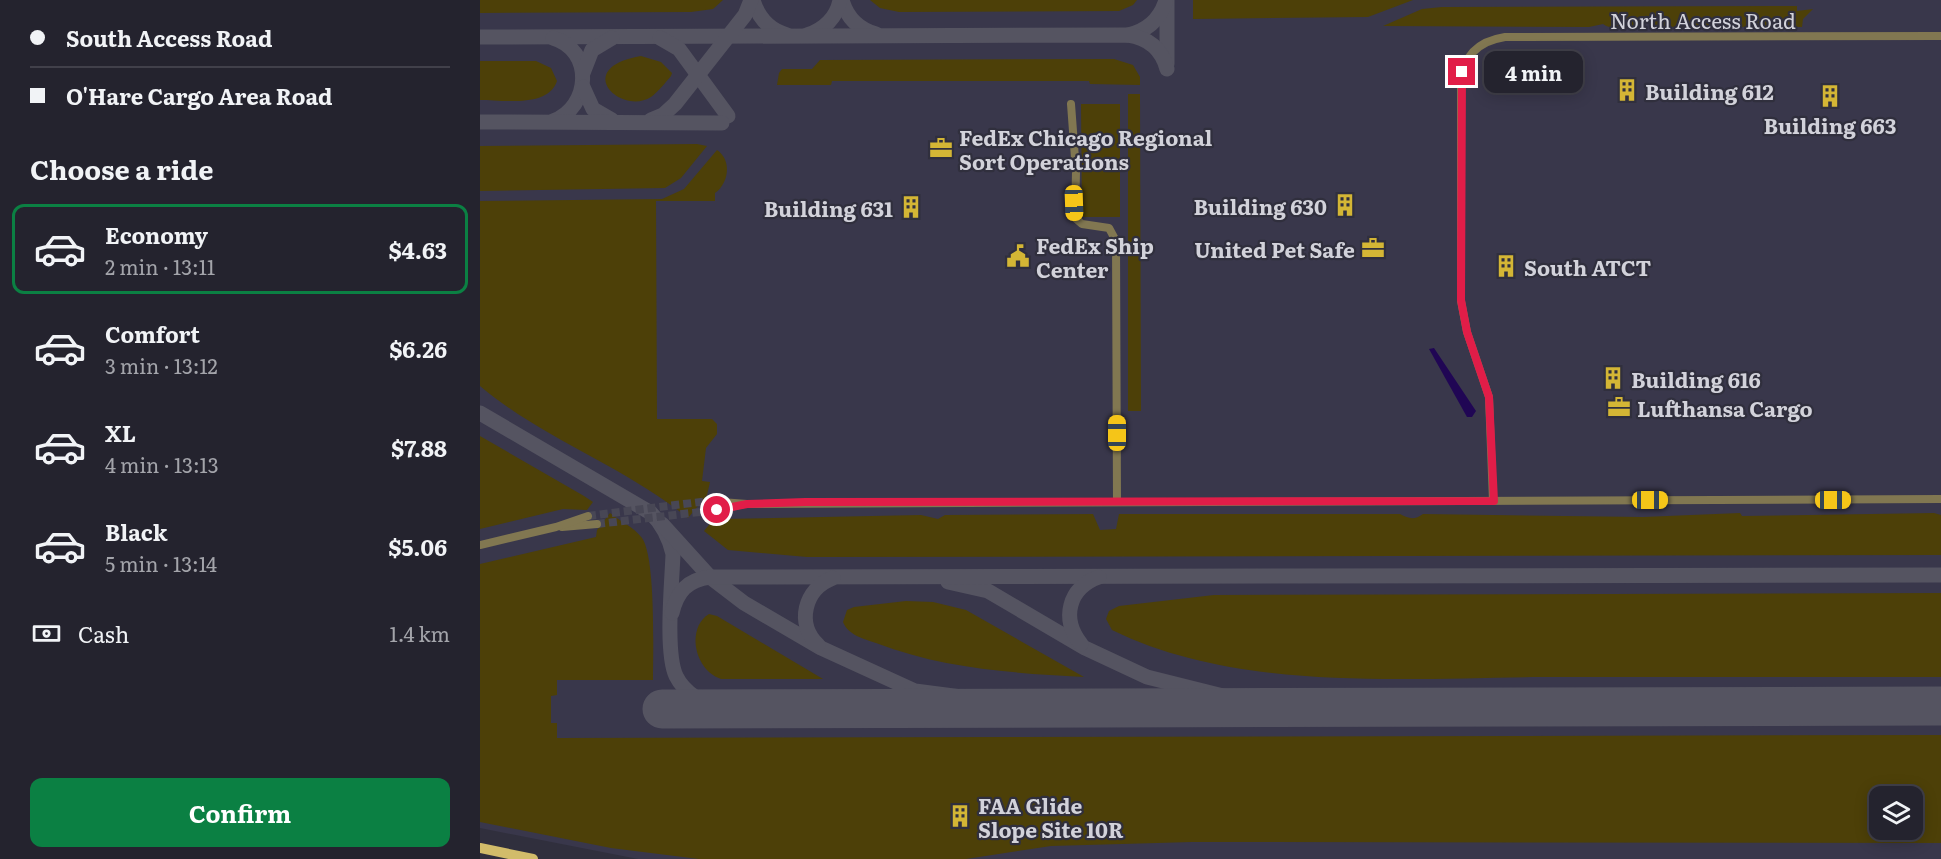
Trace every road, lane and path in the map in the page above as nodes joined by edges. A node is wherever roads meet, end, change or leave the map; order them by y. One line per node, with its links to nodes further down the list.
1 (1941, 36): 5 (street, North Access Road)
2 (1071, 104): 6 (street)
3 (1941, 499): 5 (street)
4 (708, 501): 7 (street)
5 (1494, 501): 6 (street)
6 (1117, 502): 7 (street)
7 (747, 504): 8 (street)
8 (717, 510)
9 (588, 516): 11 (street)
10 (597, 524): 11 (street)
11 (556, 527): 12 (street)
12 (480, 545)
13 (480, 848): 14 (main road)
14 (533, 859)

